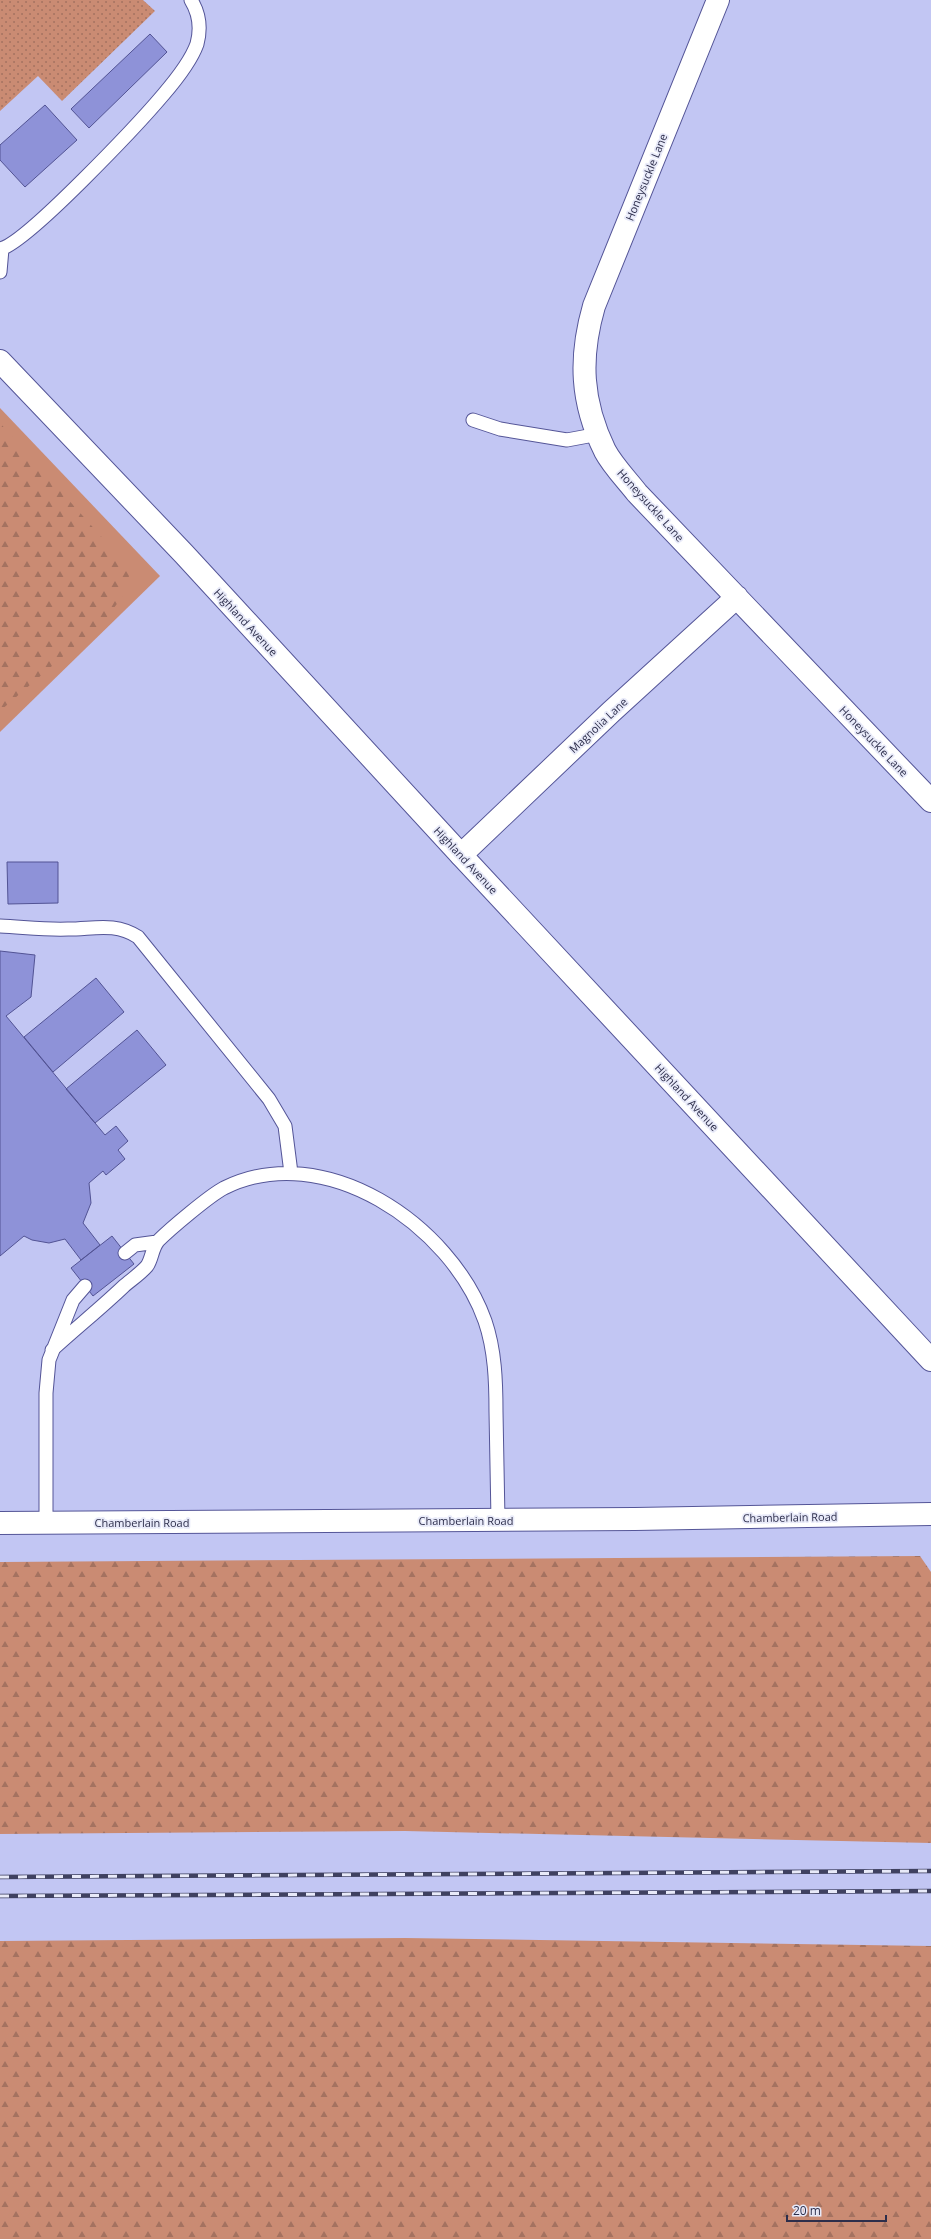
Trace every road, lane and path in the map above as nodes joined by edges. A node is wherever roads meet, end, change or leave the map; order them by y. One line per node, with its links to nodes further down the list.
1 (191, 0): 3 (lane)
2 (718, 0): 7 (street, Honeysuckle Lane)
3 (1, 249): 4 (lane)
4 (0, 272)
5 (0, 361): 10 (street, Highland Avenue)
6 (473, 420): 7 (lane)
7 (599, 434): 8 (street, Honeysuckle Lane)
8 (737, 597): 9 (street, Honeysuckle Lane); 10 (street, Magnolia Lane)
9 (931, 801)
10 (461, 855): 17 (street, Highland Avenue)
11 (0, 926): 12 (lane)
12 (291, 1173): 13 (lane); 19 (lane)
13 (157, 1242): 14 (lane); 16 (lane)
14 (125, 1252)
15 (85, 1286): 16 (lane)
16 (52, 1350): 20 (lane)
17 (931, 1360)
18 (931, 1514): 19 (street, Chamberlain Road)
19 (498, 1520): 20 (street, Chamberlain Road)
20 (46, 1522): 21 (street, Chamberlain Road)
21 (0, 1523)

